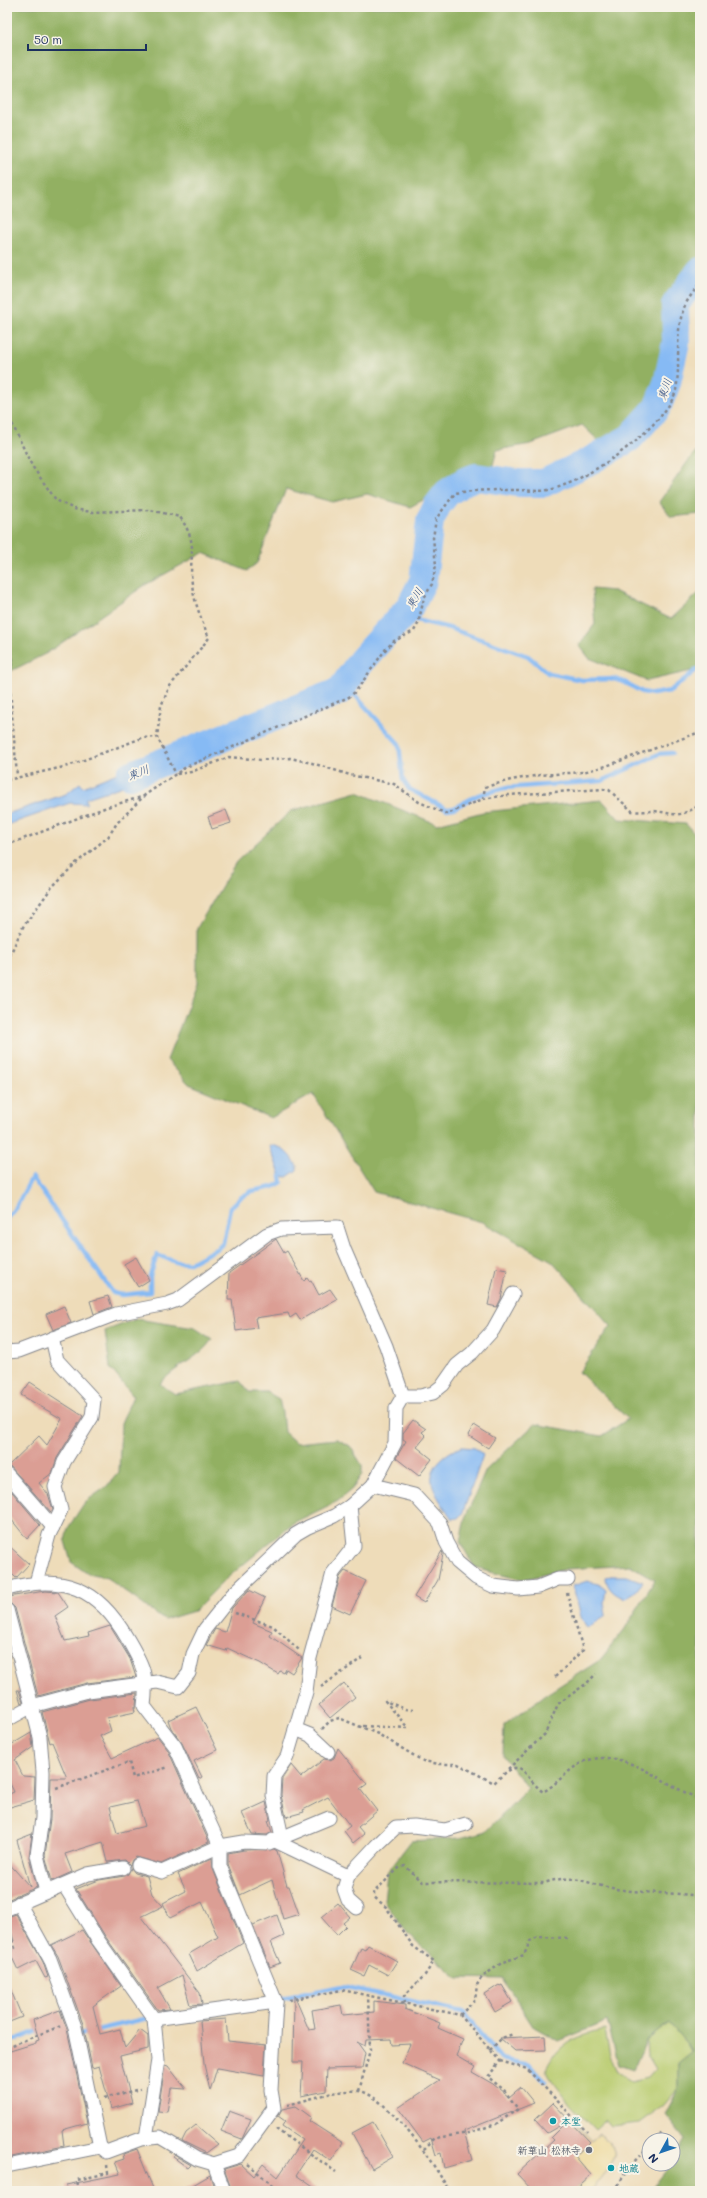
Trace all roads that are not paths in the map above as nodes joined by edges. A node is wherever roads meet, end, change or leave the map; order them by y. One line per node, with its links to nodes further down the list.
1 (513, 1294): 4 (street)
2 (52, 1338): 3 (street); 4 (street); 8 (street)
3 (7, 1352)
4 (402, 1396): 6 (street)
5 (7, 1474): 8 (street)
6 (373, 1485): 7 (street); 10 (street)
7 (350, 1506): 13 (street); 16 (street)
8 (53, 1526): 9 (street)
9 (36, 1583): 11 (street); 13 (street)
10 (565, 1584)
11 (7, 1589)
12 (7, 1610): 14 (street)
13 (147, 1684): 14 (street); 21 (street)
14 (32, 1706): 15 (street); 26 (street)
15 (7, 1720)
16 (295, 1729): 17 (street); 20 (street)
17 (328, 1752)
18 (329, 1818): 20 (street)
19 (466, 1824): 24 (street)
20 (277, 1839): 21 (street); 24 (street)
21 (220, 1846): 22 (street); 30 (street)
22 (138, 1865)
23 (122, 1868): 25 (street)
24 (348, 1876): 28 (street)
25 (64, 1885): 26 (street); 31 (street)
26 (46, 1892): 27 (street)
27 (19, 1903): 29 (street); 33 (street)
28 (357, 1908)
29 (7, 1909)
30 (276, 2002): 31 (street); 34 (street)
31 (154, 2019): 32 (street)
32 (146, 2138): 33 (street); 34 (street)
33 (103, 2150): 35 (street)
34 (214, 2164): 36 (street)
35 (7, 2166)
36 (224, 2191)

